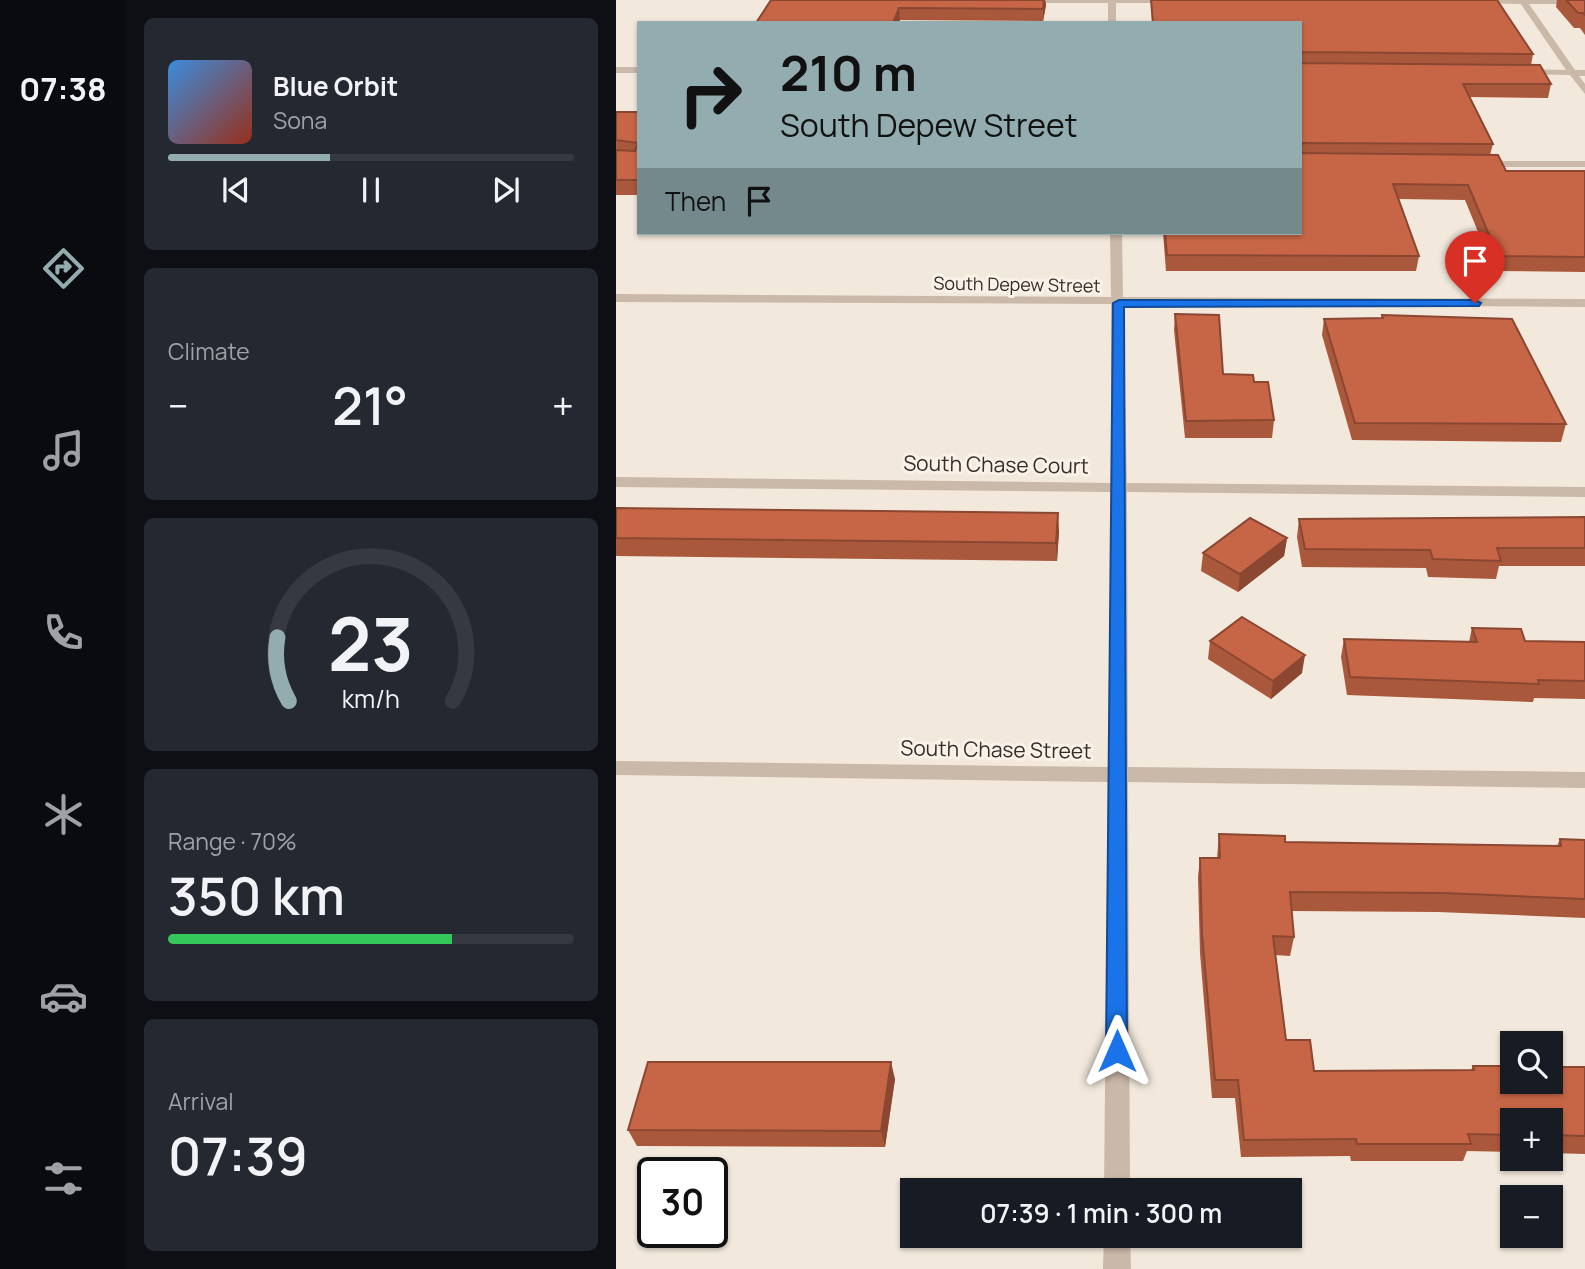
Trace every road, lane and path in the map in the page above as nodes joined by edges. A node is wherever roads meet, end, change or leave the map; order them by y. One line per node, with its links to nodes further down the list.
1 (1018, 1): 2 (street)
2 (1112, 1): 3 (street); 7 (street)
3 (1180, 1)
4 (1466, 1): 5 (street)
5 (1521, 1): 6 (street); 11 (street)
6 (1585, 2)
7 (1112, 21)
8 (616, 70): 9 (street)
9 (637, 70)
10 (1517, 72): 11 (street)
11 (1571, 73): 12 (street); 13 (street)
12 (1585, 73)
13 (1585, 91)
14 (1463, 163): 15 (street)
15 (1585, 164)
16 (1116, 235): 18 (street)
17 (616, 298): 18 (street, South Depew Street)
18 (1119, 303): 19 (street, South Depew Street); 21 (street)
19 (1585, 303)
20 (616, 482): 21 (street, South Chase Court)
21 (1119, 487): 22 (street, South Chase Court); 24 (street)
22 (1585, 492)
23 (616, 768): 24 (street, South Chase Street)
24 (1116, 774): 25 (street, South Chase Street); 26 (street)
25 (1585, 780)
26 (1117, 1178)
27 (1117, 1248): 28 (street)
28 (1117, 1269)

